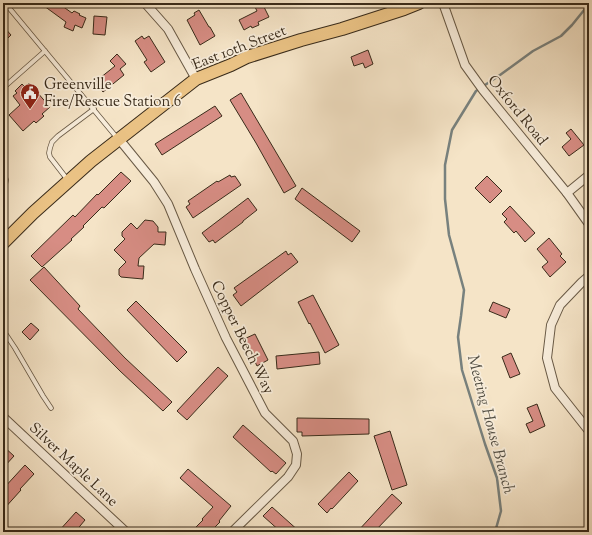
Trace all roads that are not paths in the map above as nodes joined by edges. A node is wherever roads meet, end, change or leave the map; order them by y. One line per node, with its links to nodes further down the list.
1 (5, 3): 5 (lane)
2 (145, 3): 6 (street)
3 (419, 3): 6 (main road, East 10th Street)
4 (443, 3): 13 (street, Oxford Road)
5 (45, 51): 7 (lane); 8 (lane)
6 (196, 79): 9 (main road, East 10th Street)
7 (3, 88)
8 (94, 109): 9 (lane); 12 (lane)
9 (119, 139): 12 (main road, East 10th Street); 23 (street, Copper Beech Way)
10 (3, 170): 14 (lane)
11 (589, 176): 13 (street)
12 (69, 181): 16 (main road, East 10th Street)
13 (567, 193): 15 (street, Oxford Road)
14 (3, 196)
15 (589, 224)
16 (3, 243)
17 (589, 276): 21 (street)
18 (3, 330): 19 (lane)
19 (51, 408)
20 (3, 417): 22 (street, Silver Maple Lane)
21 (589, 431)
22 (126, 532)
23 (232, 532)

